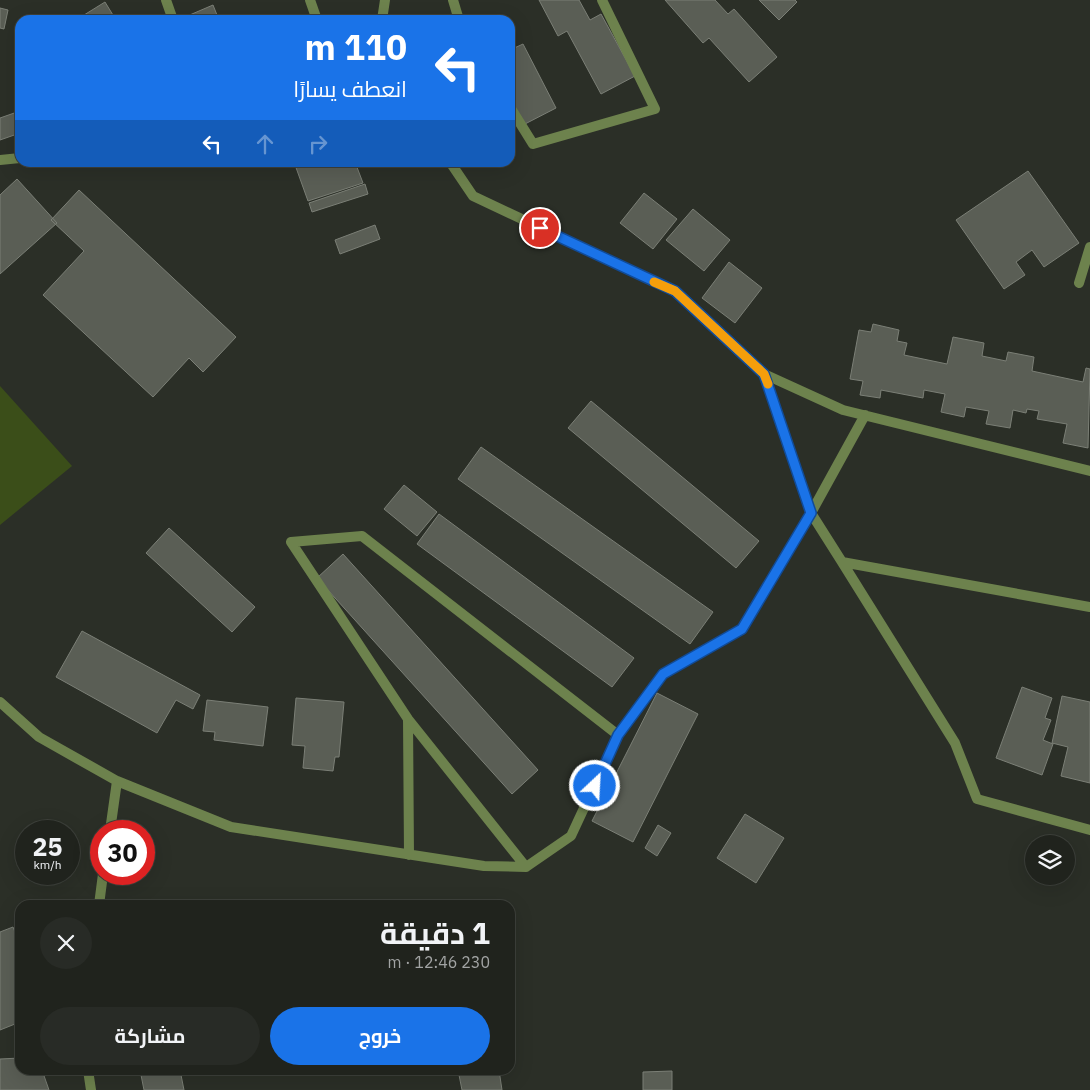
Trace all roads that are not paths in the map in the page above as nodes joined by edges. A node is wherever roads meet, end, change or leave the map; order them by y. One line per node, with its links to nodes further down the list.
1 (166, 0): 6 (street)
2 (310, 0): 7 (street)
3 (385, 0): 8 (street)
4 (453, 0): 9 (street)
5 (602, 0): 10 (street)
6 (171, 15)
7 (315, 15)
8 (383, 15)
9 (458, 15)
10 (515, 115)
11 (15, 158): 12 (street)
12 (0, 160)
13 (453, 167): 16 (street)
14 (1090, 247): 15 (street)
15 (1079, 283)
16 (764, 374): 17 (street); 19 (street)
17 (865, 416): 18 (street); 19 (street)
18 (1090, 471)
19 (811, 513): 20 (street); 24 (street)
20 (842, 562): 21 (street); 27 (street)
21 (1090, 607)
22 (0, 702): 25 (street)
23 (408, 719): 24 (street); 28 (street); 29 (street)
24 (618, 735): 29 (street)
25 (117, 781): 26 (street); 28 (street)
26 (112, 820)
27 (1090, 830)
28 (409, 855): 29 (street)
29 (526, 866)
30 (102, 885): 31 (street)
31 (100, 900)
32 (89, 1075): 33 (street)
33 (91, 1090)

